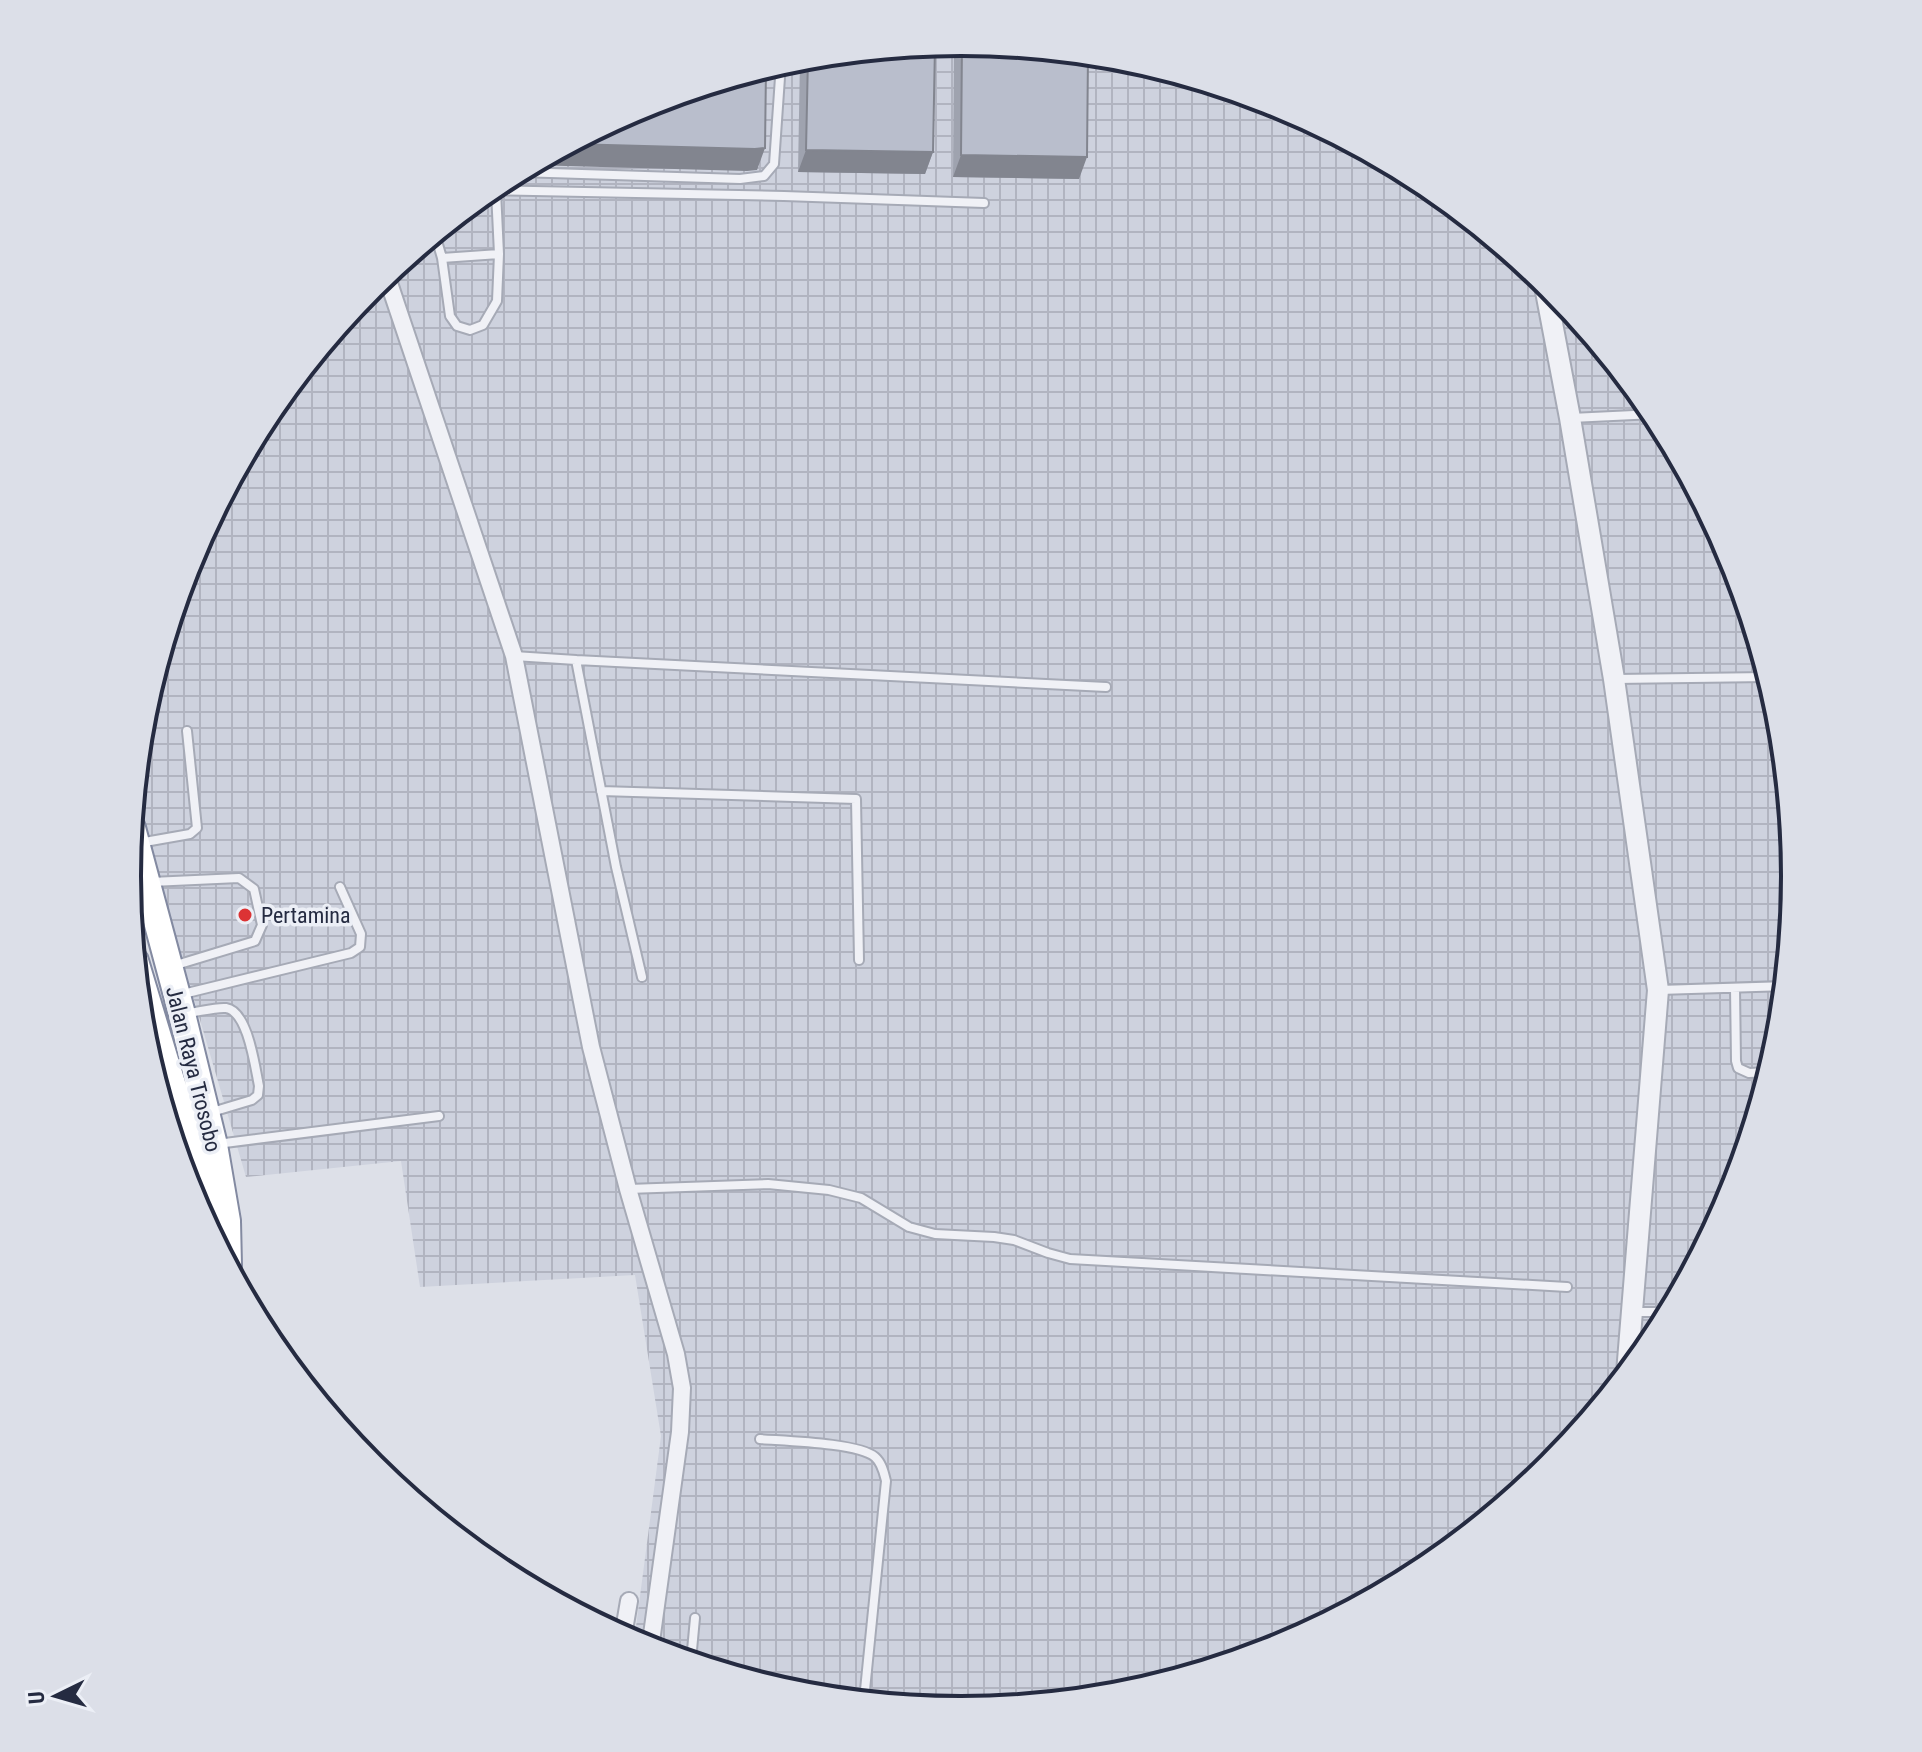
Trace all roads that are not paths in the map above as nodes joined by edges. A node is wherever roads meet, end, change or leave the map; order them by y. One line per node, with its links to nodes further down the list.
1 (780, 77): 2 (lane)
2 (540, 173)
3 (511, 190): 5 (lane)
4 (493, 202): 7 (lane)
5 (984, 203)
6 (438, 244): 8 (lane)
7 (499, 254): 8 (lane); 8 (lane)
8 (442, 258)
9 (390, 287): 13 (street)
10 (1548, 304): 12 (street)
11 (1639, 415): 12 (lane)
12 (1570, 418): 16 (street)
13 (514, 656): 14 (lane); 37 (street)
14 (576, 660): 17 (lane); 19 (lane)
15 (1756, 677): 16 (lane)
16 (1614, 679): 29 (street)
17 (1106, 687)
18 (187, 731): 20 (lane)
19 (601, 791): 24 (lane); 26 (lane)
20 (142, 836)
21 (141, 864): 22 (highway, Jalan Raya Trosobo)
22 (146, 882): 25 (highway, Jalan Raya Trosobo); 25 (lane)
23 (340, 887): 30 (lane)
24 (859, 960)
25 (169, 968): 30 (highway, Jalan Raya Trosobo)
26 (642, 977)
27 (1773, 986): 28 (lane)
28 (1735, 988): 29 (lane); 32 (lane)
29 (1658, 990): 40 (street)
30 (179, 1005): 33 (highway, Jalan Raya Trosobo); 33 (lane)
31 (156, 1031): 36 (highway, Jalan Raya Trosobo)
32 (1757, 1073)
33 (207, 1114): 35 (highway, Jalan Raya Trosobo)
34 (439, 1116): 35 (lane)
35 (214, 1145): 38 (highway, Jalan Raya Trosobo)
36 (195, 1168)
37 (628, 1189): 39 (lane); 47 (street)
38 (227, 1242)
39 (1567, 1287)
40 (1632, 1312): 41 (lane); 42 (street)
41 (1655, 1312)
42 (1629, 1352)
43 (760, 1439): 49 (lane)
44 (629, 1601): 46 (street)
45 (695, 1618): 48 (lane)
46 (625, 1624)
47 (652, 1636)
48 (692, 1650)
49 (865, 1690)

